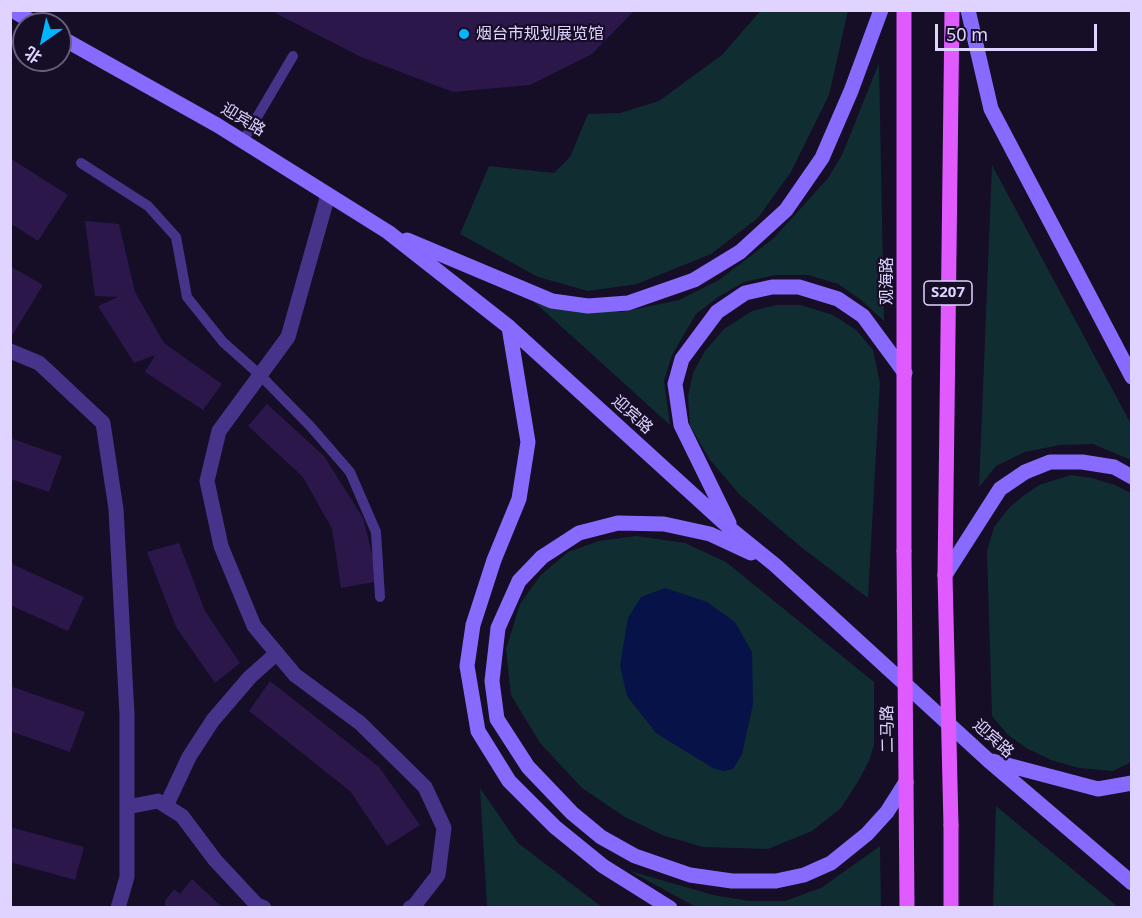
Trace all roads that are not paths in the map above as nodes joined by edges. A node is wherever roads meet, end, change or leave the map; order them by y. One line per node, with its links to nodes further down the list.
1 (881, 10): 10 (main road)
2 (904, 10): 13 (main road, 观海路 / S207)
3 (952, 10): 20 (main road, S207)
4 (968, 10): 15 (main road)
5 (72, 45): 7 (main road, 迎宾路)
6 (293, 56): 7 (lane)
7 (243, 141): 9 (main road, 迎宾路)
8 (81, 163): 14 (lane)
9 (328, 195): 10 (main road, 迎宾路); 14 (street)
10 (388, 232): 11 (main road, 迎宾路)
11 (509, 327): 17 (main road, 迎宾路); 32 (main road)
12 (10, 351): 26 (street)
13 (905, 373): 17 (main road); 18 (main road, 观海路 / S207)
14 (260, 375): 21 (lane); 22 (street)
15 (1131, 377)
16 (1131, 477): 20 (main road)
17 (733, 531): 19 (main road, 迎宾路)
18 (904, 551): 24 (main road, 二马路, bridge)
19 (776, 565): 23 (main road, 迎宾路); 24 (main road)
20 (945, 575): 34 (main road, bridge)
21 (380, 597)
22 (276, 653): 27 (street); 31 (street)
23 (988, 760): 25 (main road); 28 (main road, 迎宾路)
24 (906, 782): 33 (main road, 二马路)
25 (1131, 783)
26 (127, 807): 27 (street); 29 (street)
27 (166, 807): 30 (street)
28 (1131, 883)
29 (118, 908)
30 (264, 908)
31 (410, 908)
32 (670, 908)
33 (907, 908)
34 (951, 908)

